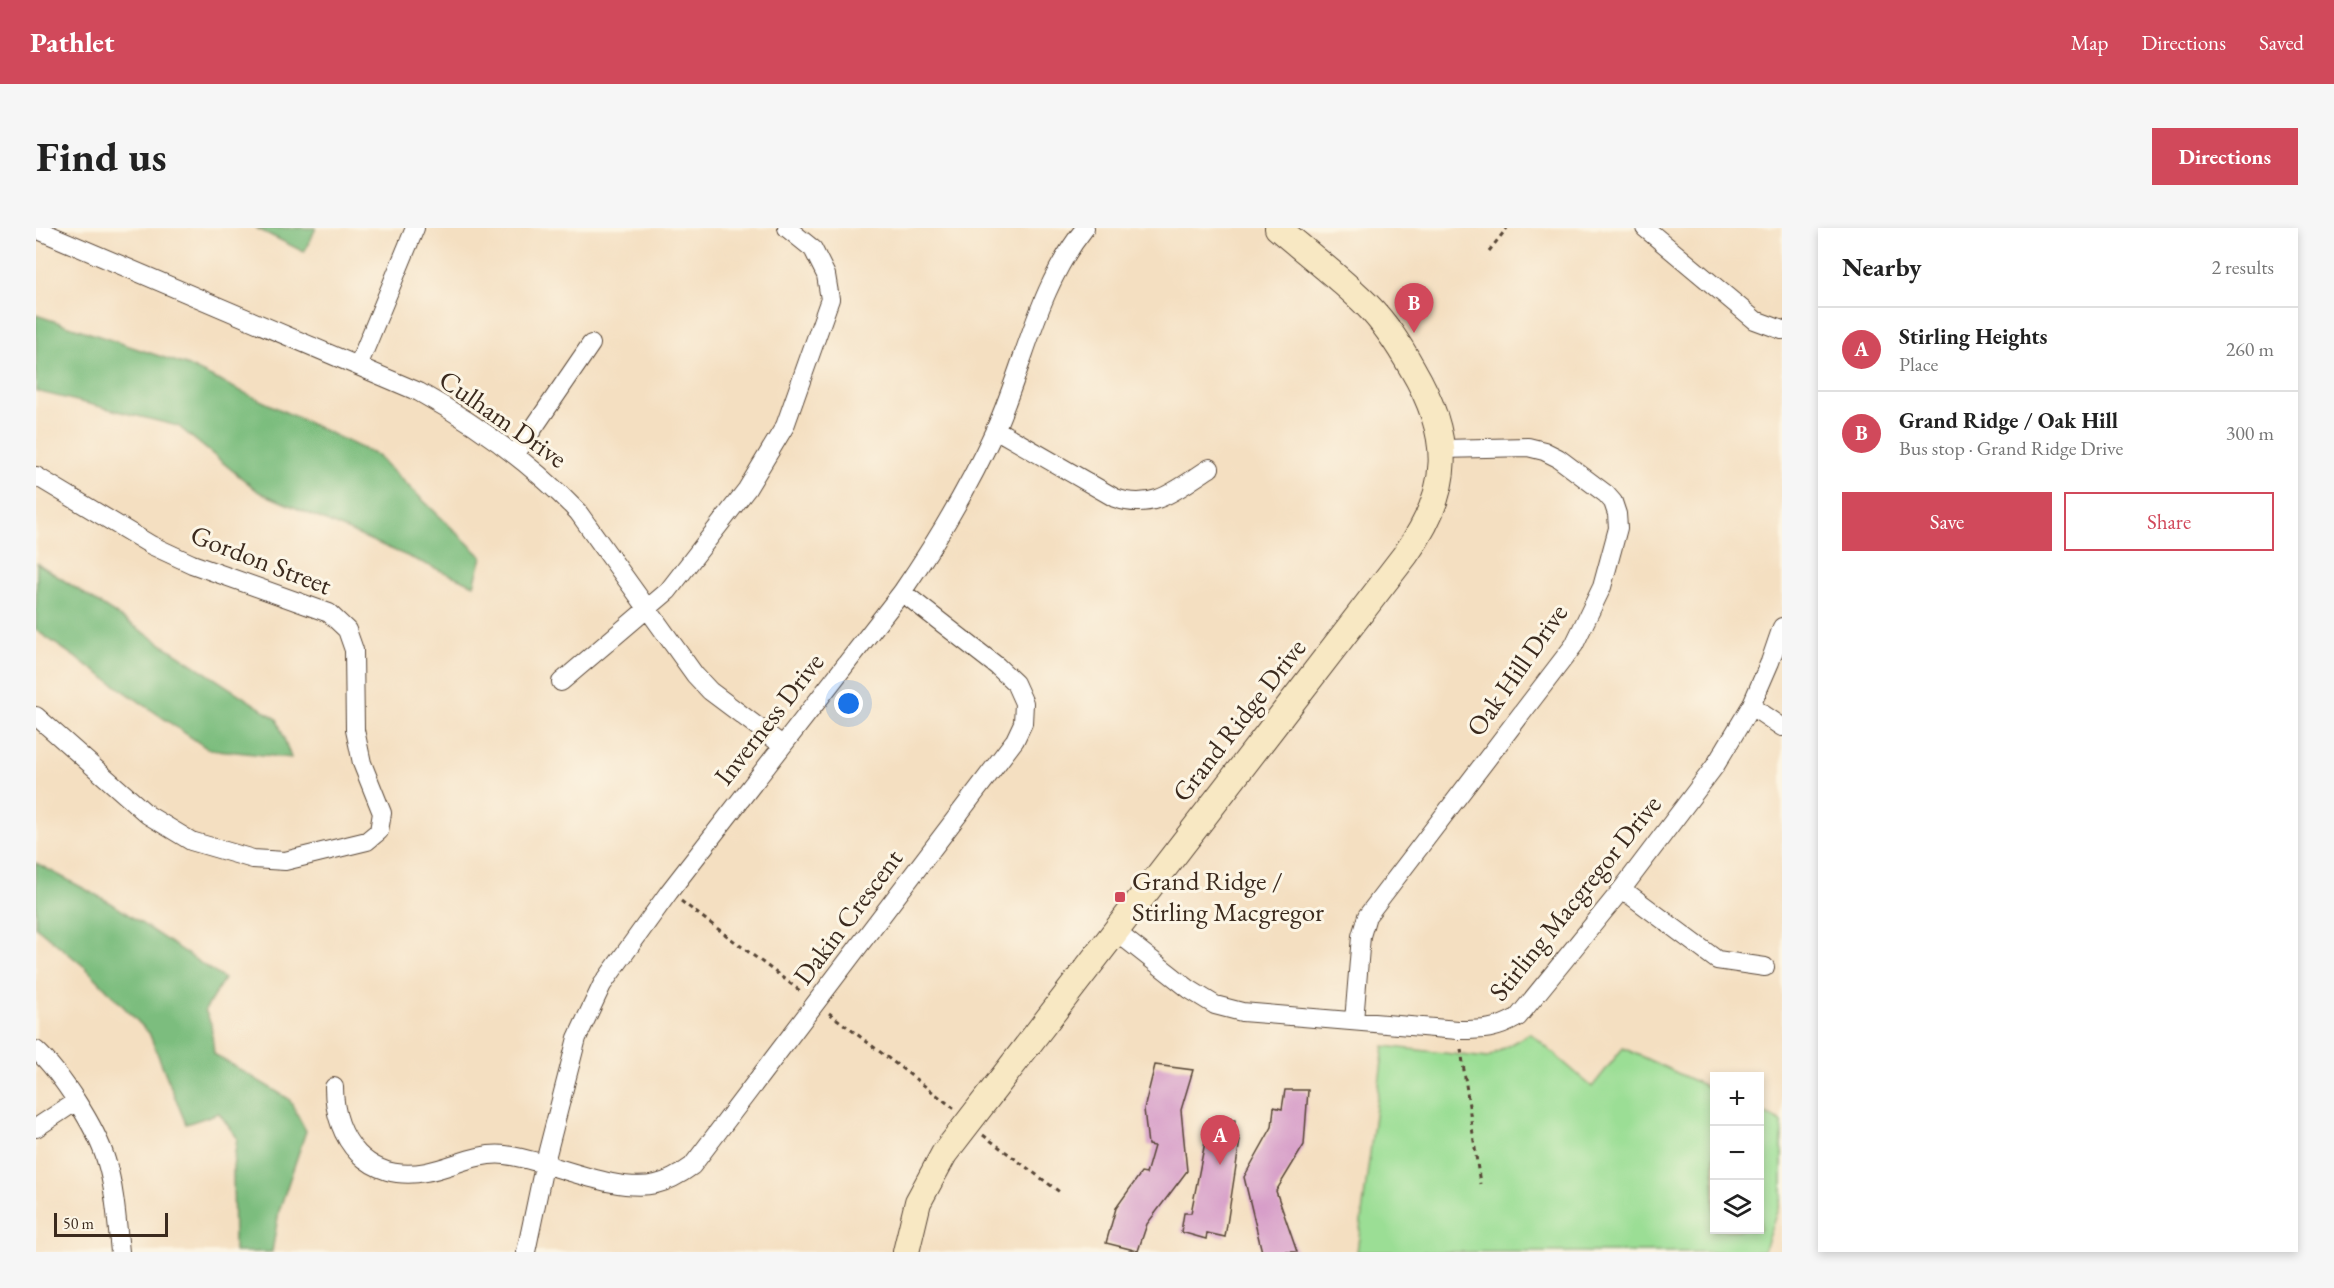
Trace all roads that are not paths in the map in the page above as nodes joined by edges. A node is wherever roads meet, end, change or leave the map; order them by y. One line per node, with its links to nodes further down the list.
1 (415, 228): 9 (street)
2 (787, 228): 16 (street)
3 (1085, 228): 10 (street, Inverness Drive)
4 (1278, 228): 11 (street, Grand Ridge Drive)
5 (1645, 228): 7 (street)
6 (36, 229): 9 (street, Culham Drive)
7 (1782, 330)
8 (591, 344): 12 (street)
9 (358, 366): 12 (street, Culham Drive)
10 (995, 429): 13 (street); 15 (street, Inverness Drive)
11 (1443, 449): 24 (street, Grand Ridge Drive); 26 (street, Oak Hill Drive)
12 (515, 455): 16 (street, Culham Drive)
13 (1210, 468)
14 (36, 476): 20 (street, Gordon Street)
15 (902, 592): 22 (street, Inverness Drive); 31 (street, Dakin Crescent)
16 (647, 610): 18 (street); 22 (street, Culham Drive)
17 (1782, 627): 19 (street, Stirling Macgregor Drive)
18 (561, 682)
19 (1751, 706): 21 (street); 23 (street, Stirling Macgregor Drive)
20 (36, 716)
21 (1782, 727)
22 (782, 745): 31 (street, Inverness Drive)
23 (1622, 889): 25 (street); 26 (street, Stirling Macgregor Drive)
24 (1114, 930): 26 (street, Stirling Macgregor Drive); 34 (street, Grand Ridge Drive)
25 (1765, 967)
26 (1354, 1021)
27 (36, 1050): 29 (street)
28 (334, 1087): 31 (street, Dakin Crescent)
29 (75, 1102): 30 (street); 32 (street)
30 (36, 1128)
31 (544, 1166): 33 (street, Inverness Drive)
32 (120, 1252)
33 (526, 1252)
34 (906, 1252)

